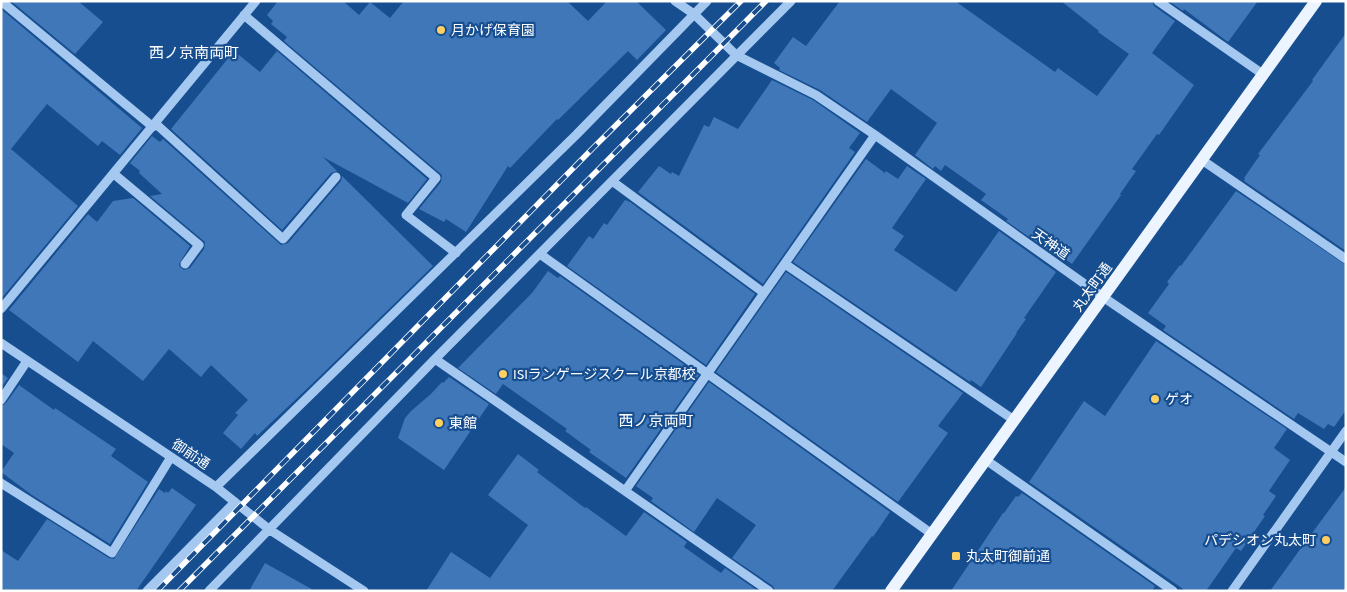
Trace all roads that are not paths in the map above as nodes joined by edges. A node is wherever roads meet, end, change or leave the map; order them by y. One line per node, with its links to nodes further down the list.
1 (1, 1): 12 (street)
2 (256, 1): 9 (street)
3 (675, 1): 8 (street, 天神道)
4 (707, 1): 8 (street)
5 (791, 1): 10 (street)
6 (1158, 1): 11 (street)
7 (1316, 1): 11 (main road, 丸太町通)
8 (694, 14): 10 (street, 天神道); 18 (street)
9 (244, 15): 12 (street); 18 (street)
10 (736, 55): 13 (street, 天神道); 17 (street)
11 (1264, 74): 14 (main road, 丸太町通)
12 (154, 126): 15 (street); 16 (street)
13 (875, 135): 22 (street); 24 (street, 天神道)
14 (1202, 160): 20 (street); 24 (main road, 丸太町通)
15 (114, 174): 21 (street); 25 (street)
16 (336, 177)
17 (612, 181): 19 (street); 23 (street)
18 (456, 253): 38 (street)
19 (540, 254): 27 (street); 29 (street)
20 (1346, 259)
21 (185, 264)
22 (785, 264): 23 (street); 31 (street)
23 (764, 293): 29 (street)
24 (1103, 298): 31 (main road, 丸太町通); 33 (street, 天神道)
25 (1, 309)
26 (1, 343): 28 (street, 御前通)
27 (435, 359): 39 (street); 41 (street)
28 (27, 361): 30 (street); 34 (street, 御前通)
29 (707, 374): 39 (street); 42 (street)
30 (1, 400)
31 (1014, 420): 35 (main road, 丸太町通)
32 (1346, 431): 33 (street)
33 (1331, 452): 36 (street, 天神道); 49 (street)
34 (171, 457): 37 (street); 38 (street, 御前通)
35 (986, 460): 42 (main road, 丸太町通); 48 (street)
36 (1346, 462)
37 (1, 483)
38 (216, 487): 40 (street, 御前通)
39 (625, 491): 46 (street)
40 (235, 502): 41 (street, 御前通); 43 (street)
41 (270, 530): 44 (street); 45 (street, 御前通)
42 (932, 534): 47 (main road, 丸太町通)
43 (147, 591)
44 (209, 591)
45 (364, 591)
46 (769, 591)
47 (891, 591)
48 (1173, 591)
49 (1232, 591)

